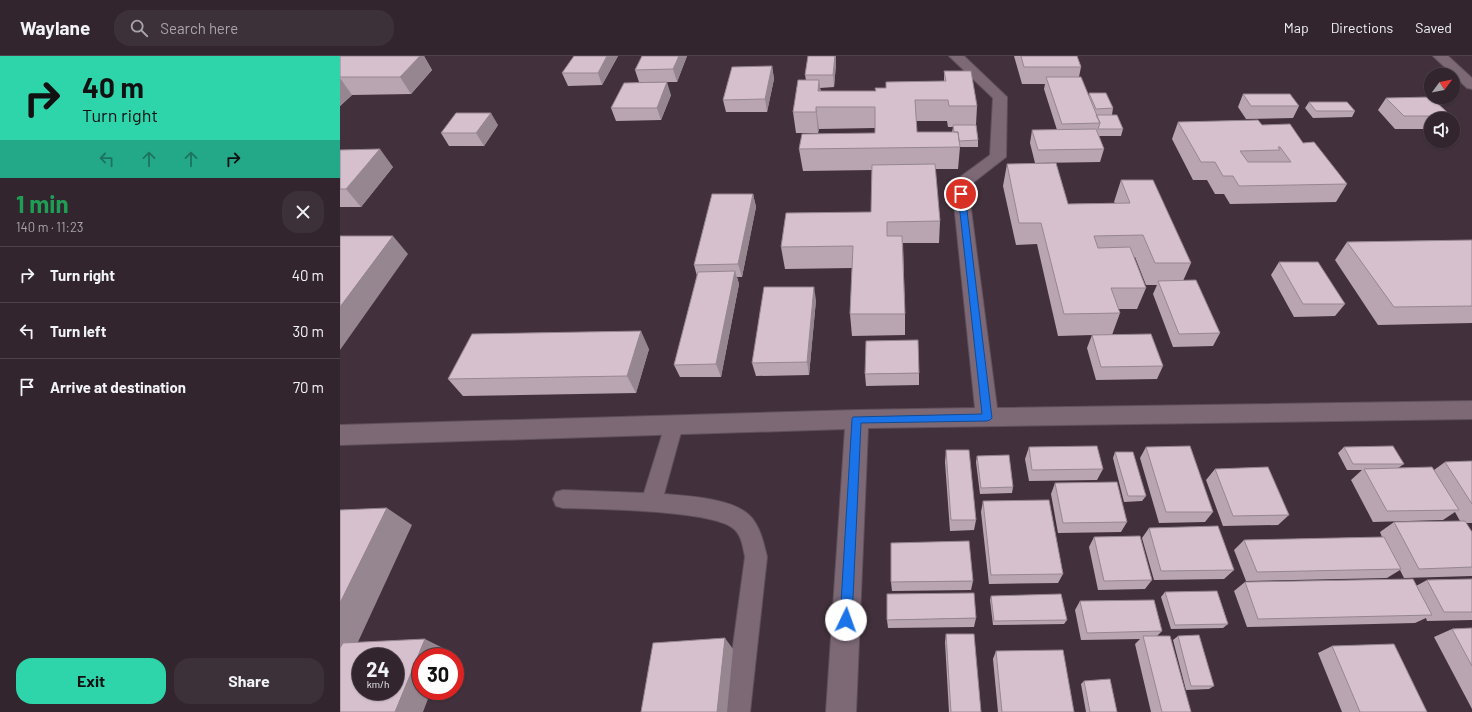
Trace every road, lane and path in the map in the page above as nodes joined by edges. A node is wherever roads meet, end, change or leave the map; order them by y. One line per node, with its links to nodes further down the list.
1 (956, 56): 5 (street)
2 (1440, 56): 3 (street)
3 (1472, 85)
4 (1472, 410): 5 (street)
5 (987, 418): 6 (street)
6 (857, 419): 7 (street); 12 (street)
7 (674, 425): 8 (street); 10 (lane)
8 (340, 435)
9 (563, 499): 10 (lane)
10 (651, 502): 11 (lane)
11 (737, 712)
12 (842, 712)

